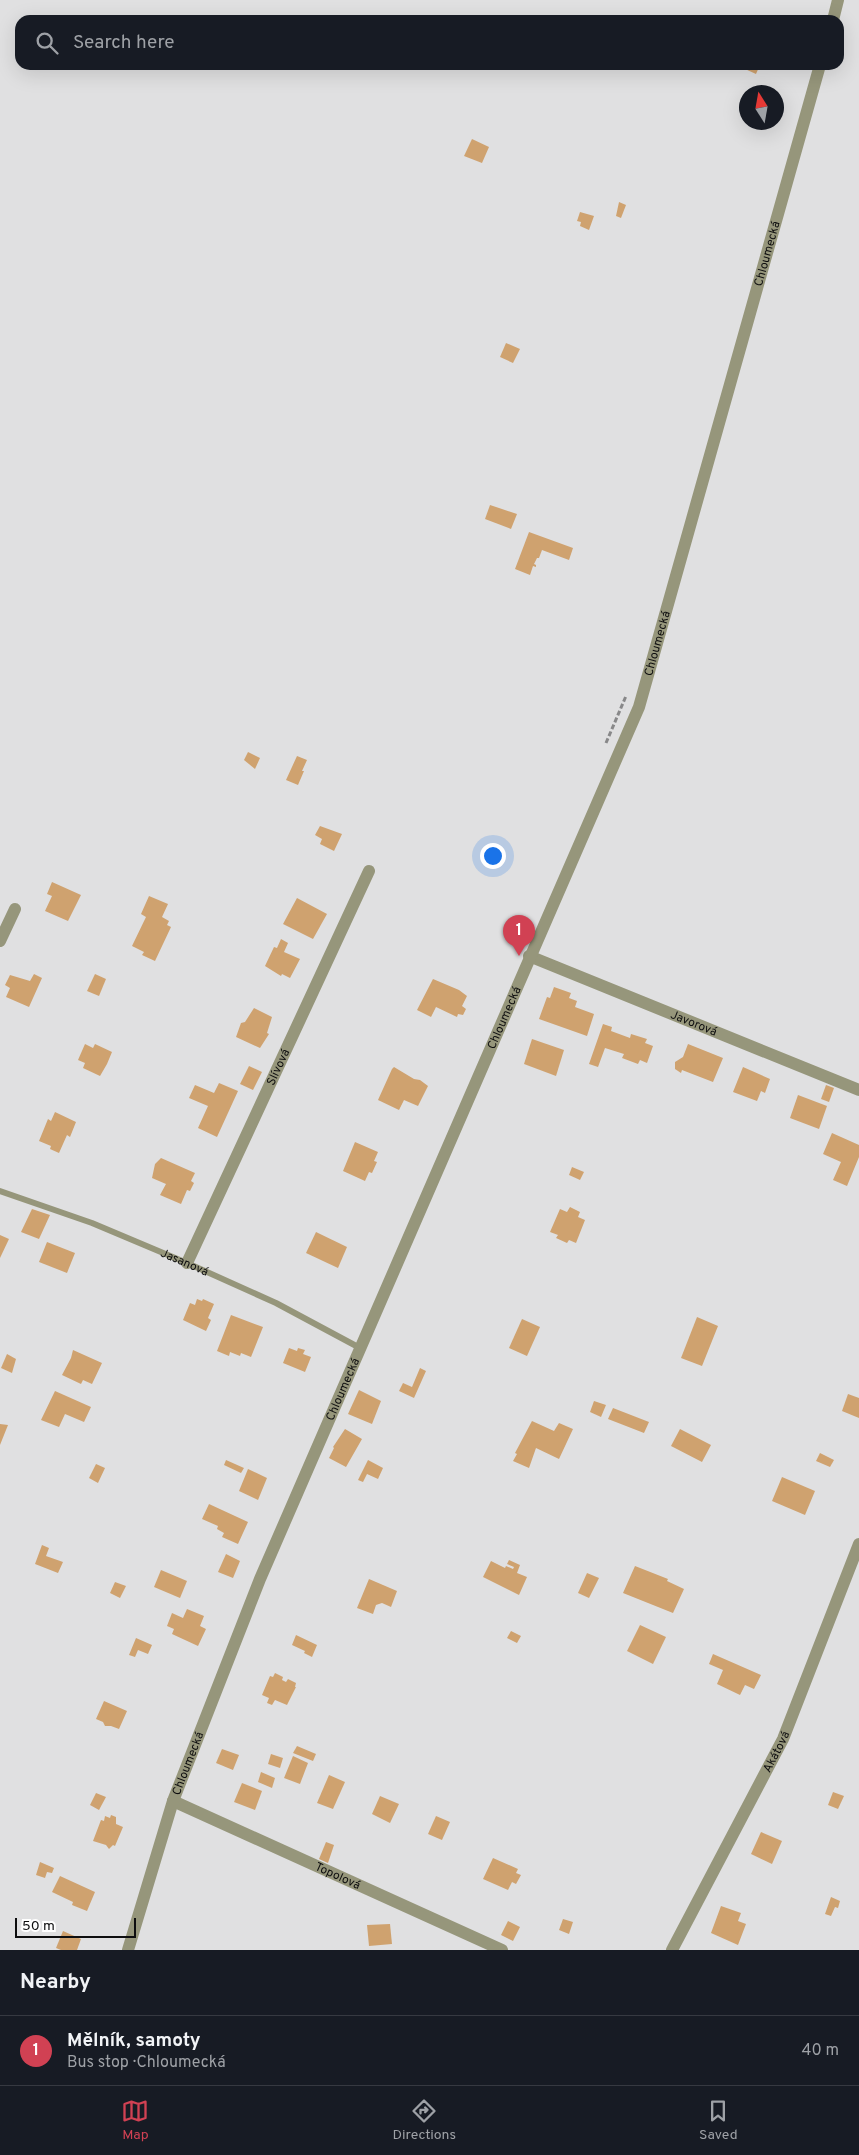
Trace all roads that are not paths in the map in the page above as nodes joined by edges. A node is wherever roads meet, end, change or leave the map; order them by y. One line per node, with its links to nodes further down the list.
1 (838, 0): 2 (street)
2 (834, 15)
3 (819, 70): 7 (street, Chloumecká)
4 (369, 871): 10 (street, Slívová)
5 (15, 909): 6 (street)
6 (0, 942)
7 (529, 956): 8 (street, Javorová); 11 (street, Chloumecká)
8 (859, 1090)
9 (0, 1191): 10 (lane, Jasanová)
10 (187, 1263): 11 (lane, Jasanová)
11 (360, 1348): 13 (street, Chloumecká)
12 (859, 1544): 16 (street, Akátová)
13 (173, 1801): 14 (street, Chloumecká); 15 (street, Topolová)
14 (128, 1950)
15 (502, 1950)
16 (672, 1950)

